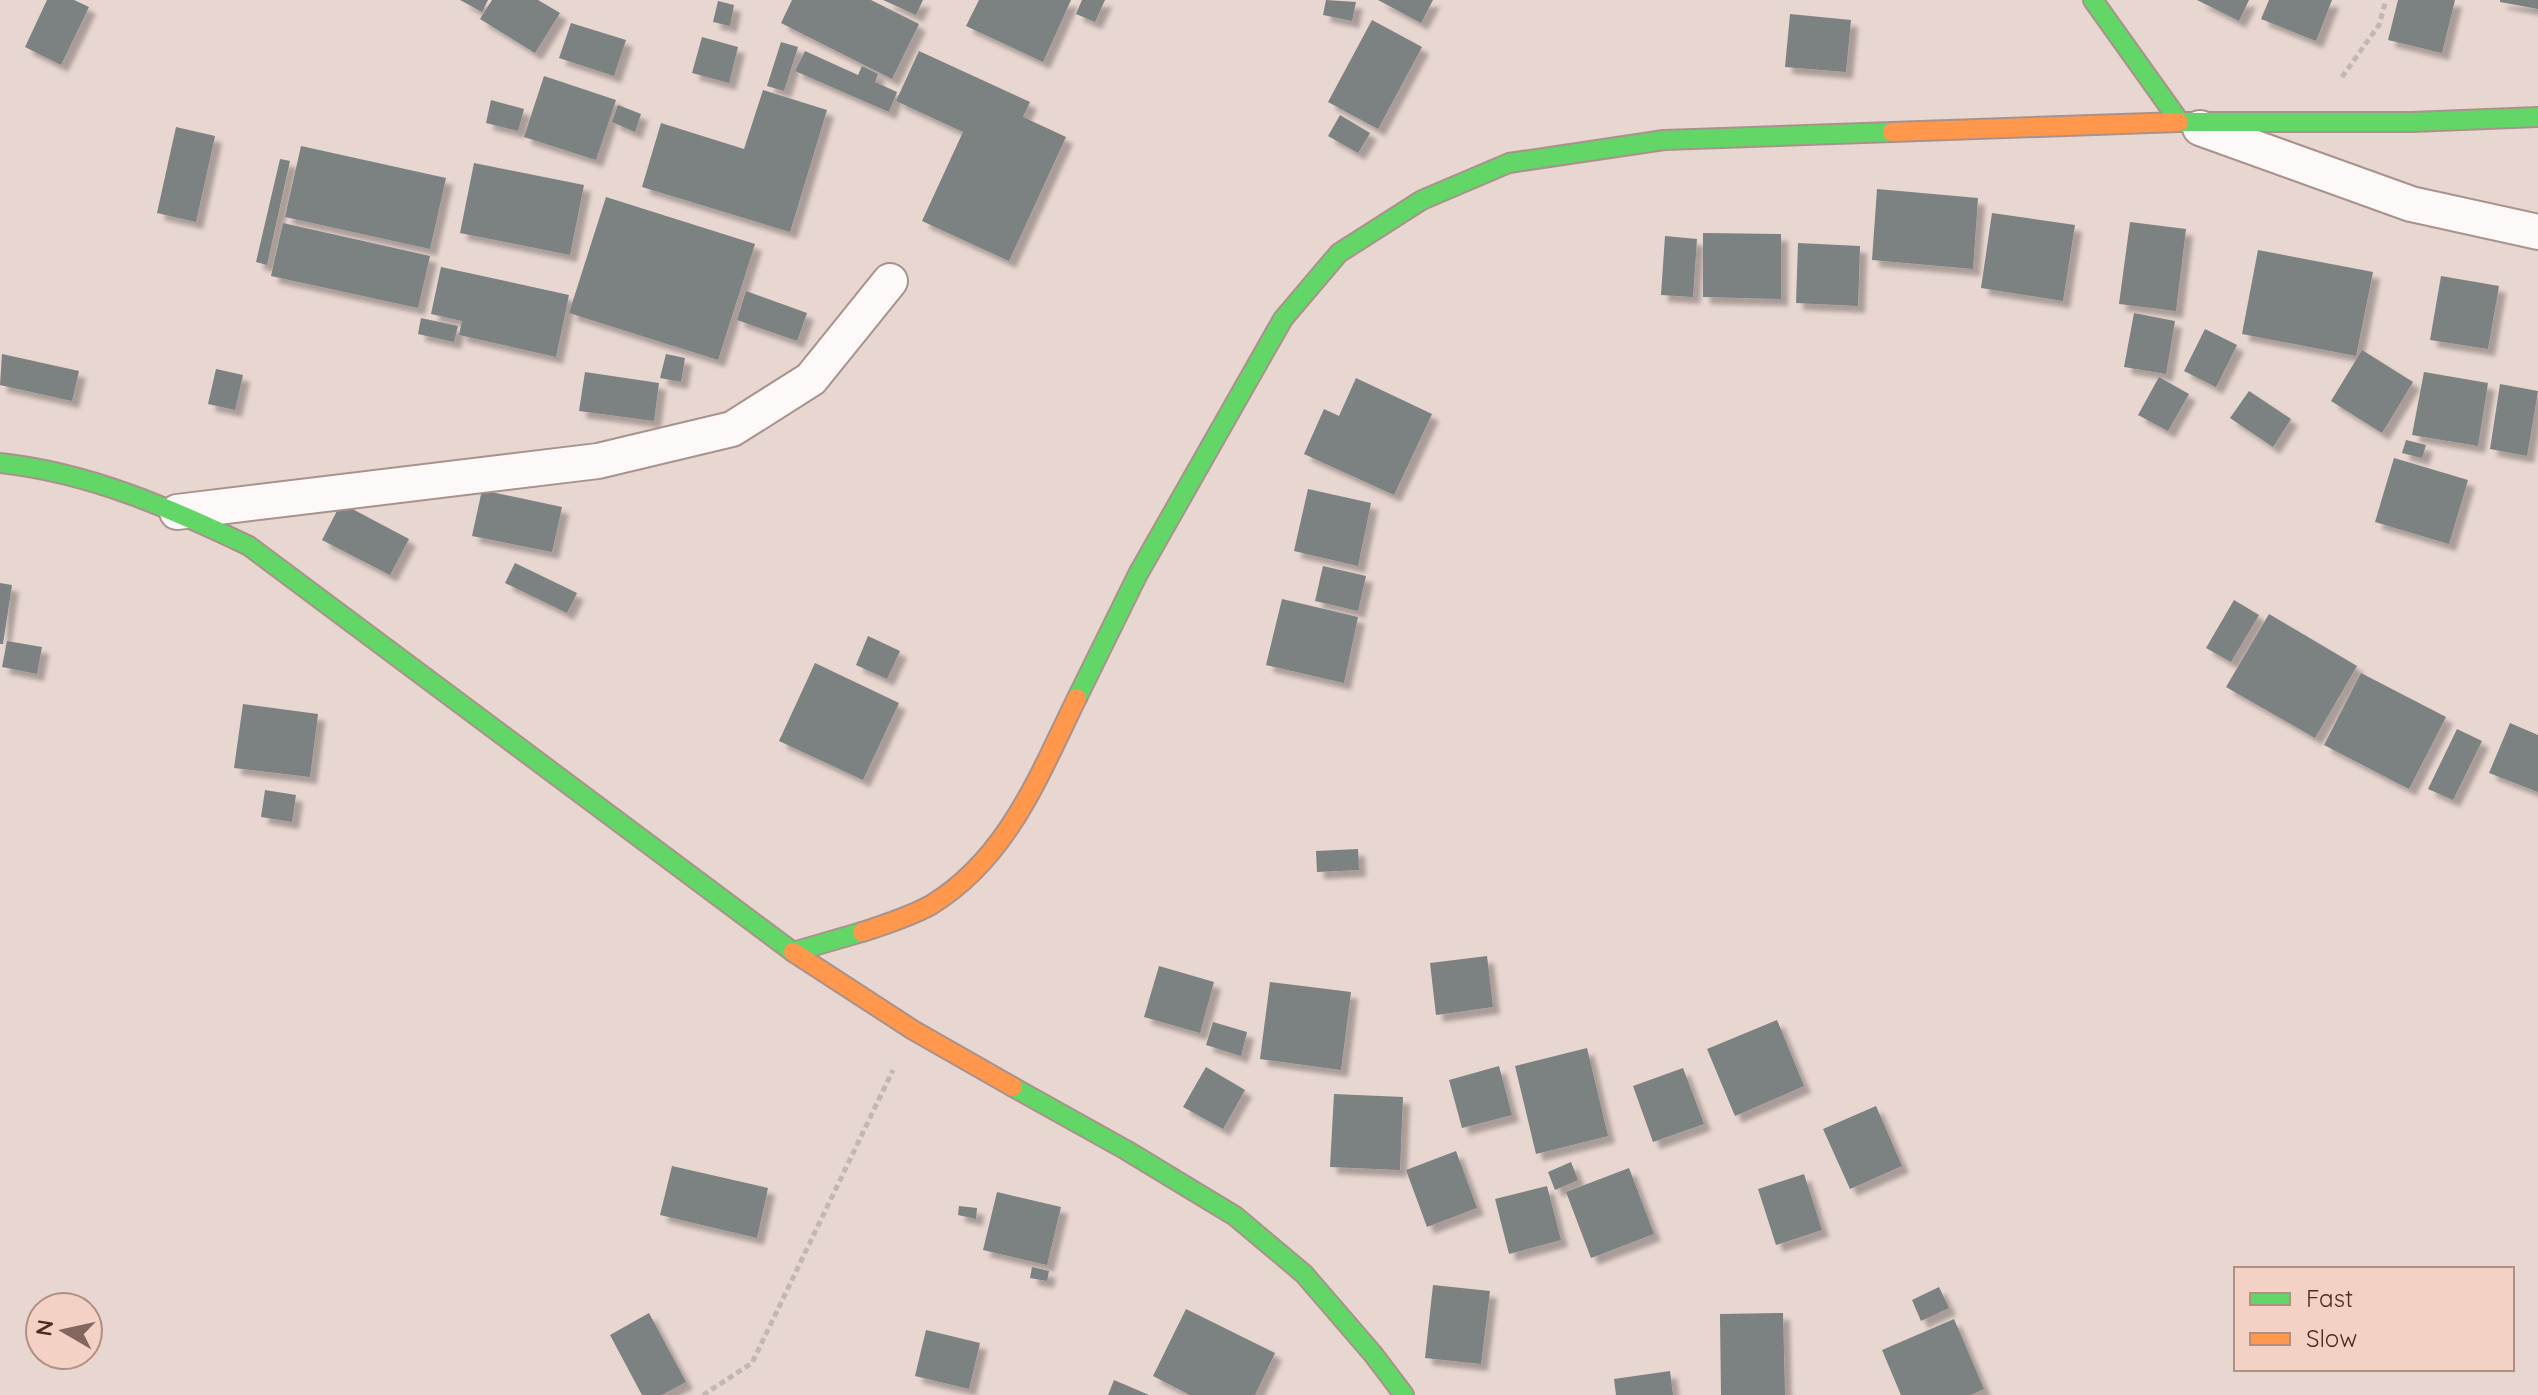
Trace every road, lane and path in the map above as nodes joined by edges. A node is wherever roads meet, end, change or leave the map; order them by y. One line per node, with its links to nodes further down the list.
1 (2093, 0): 5 (main road)
2 (2386, 0): 4 (path)
3 (2538, 117): 4 (main road)
4 (2306, 121): 5 (main road)
5 (2180, 122): 6 (street); 10 (main road)
6 (2538, 232)
7 (890, 281): 9 (street)
8 (0, 463): 9 (main road)
9 (177, 512): 10 (main road)
10 (793, 952): 11 (main road)
11 (913, 1030): 12 (path); 13 (main road)
12 (703, 1395)
13 (1404, 1395)

